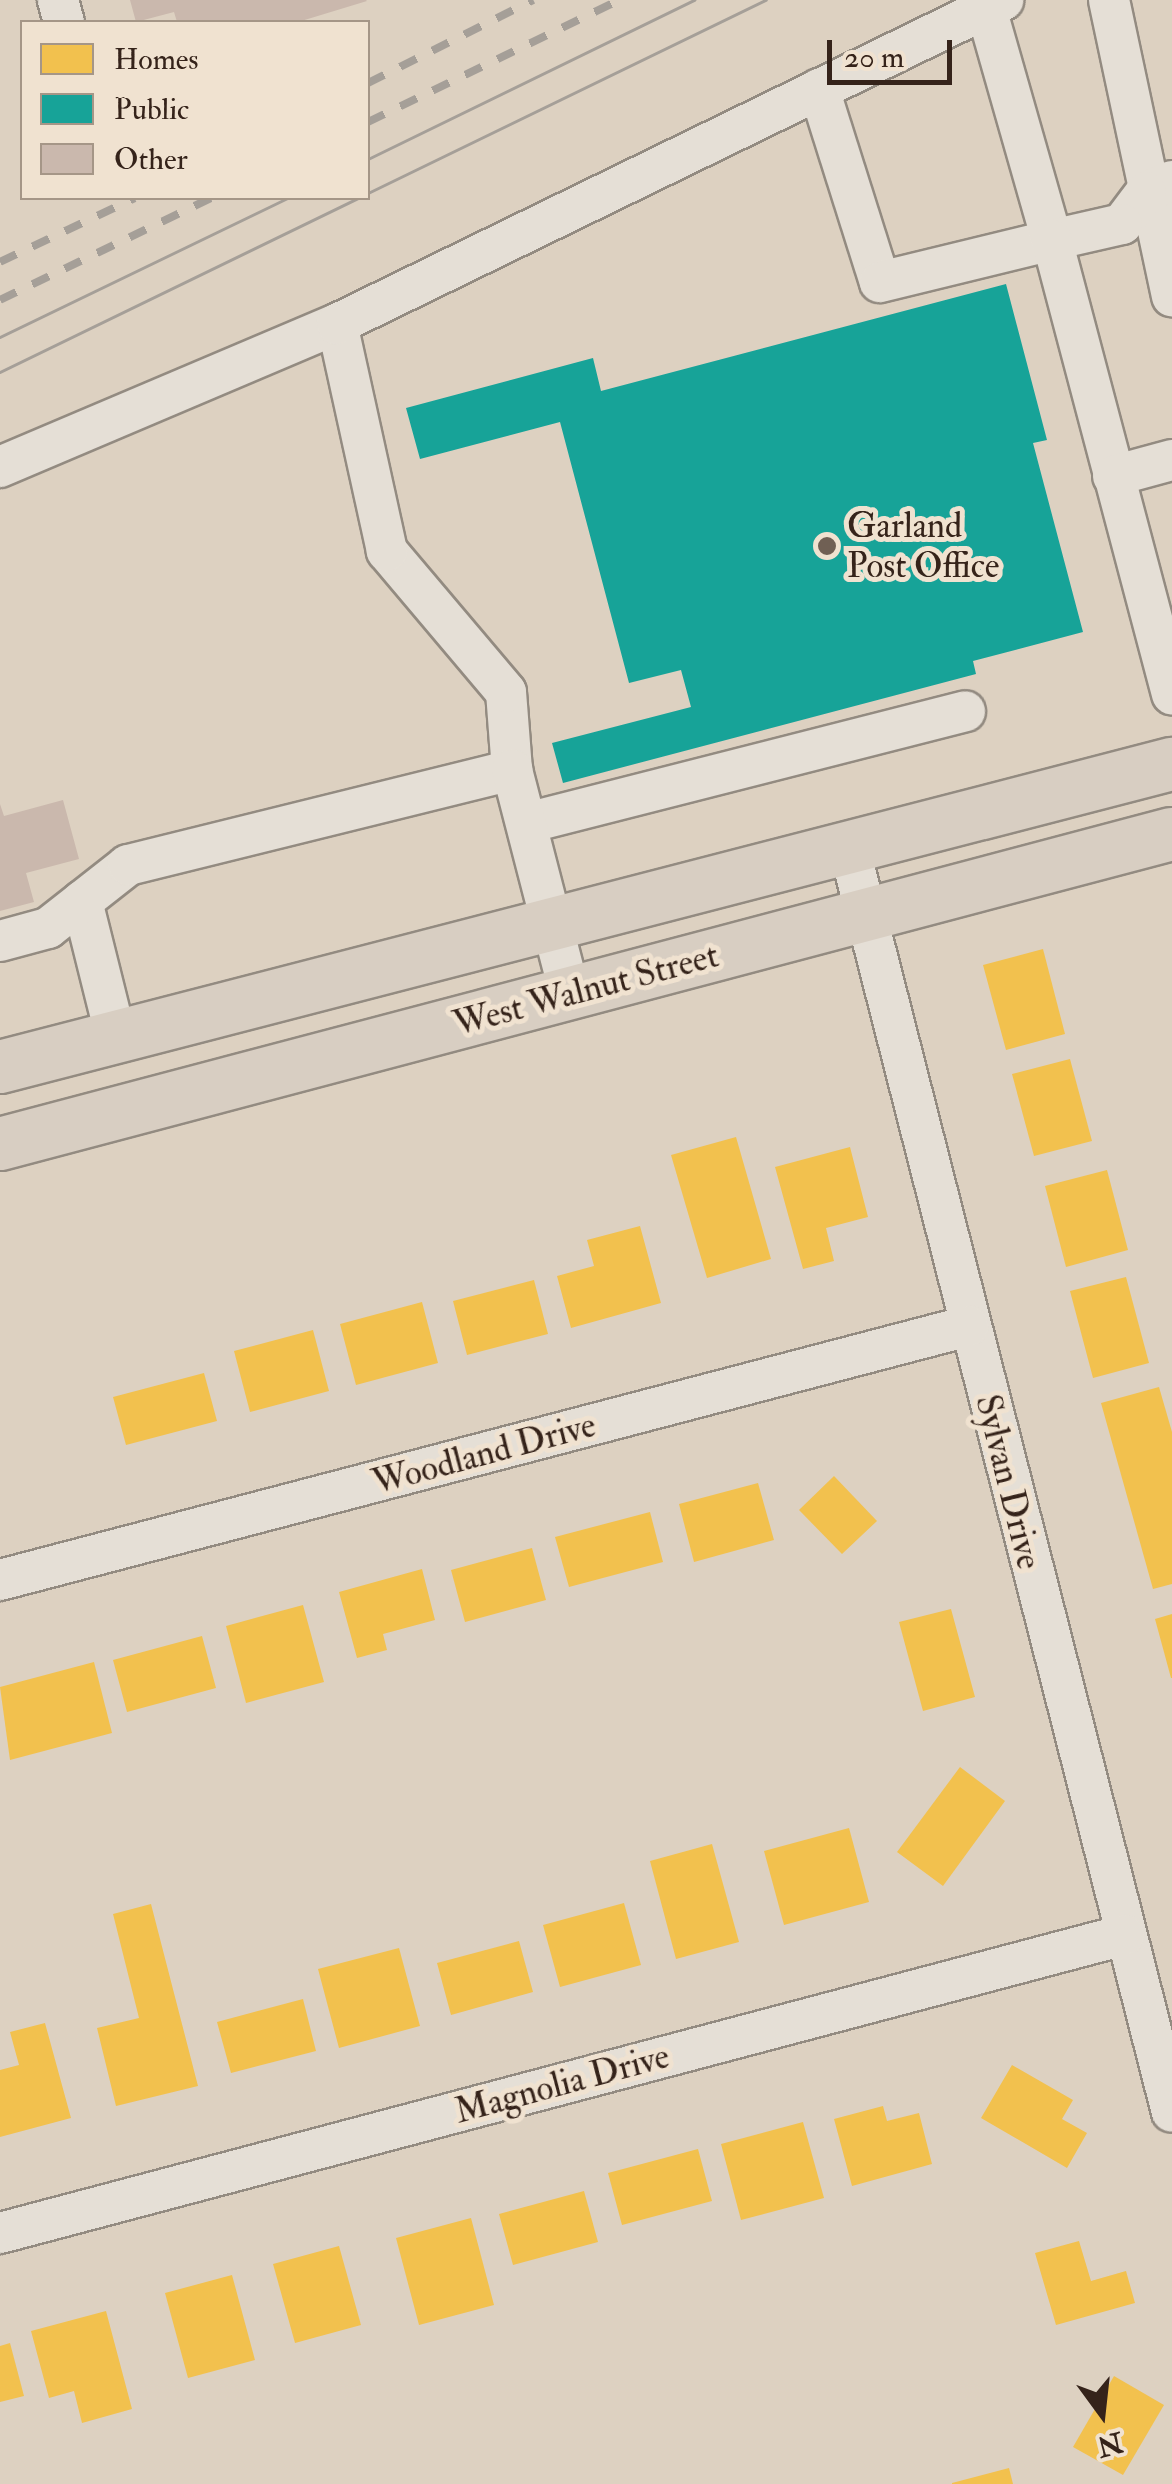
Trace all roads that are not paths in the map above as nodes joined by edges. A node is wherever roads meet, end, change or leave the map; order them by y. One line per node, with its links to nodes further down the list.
1 (1109, 0): 4 (street)
2 (995, 4): 3 (street); 5 (street)
3 (819, 89): 5 (street); 7 (street)
4 (1159, 187): 5 (street); 6 (street)
5 (1052, 240): 10 (street)
6 (1172, 296)
7 (338, 324): 9 (street); 14 (street)
8 (1172, 460): 10 (street)
9 (0, 467)
10 (1113, 476): 11 (street)
11 (1172, 694)
12 (965, 711): 15 (street)
13 (1172, 764): 17 (main road, West Walnut Street)
14 (512, 770): 15 (street); 18 (street)
15 (527, 823): 20 (street)
16 (1172, 834): 19 (main road, West Walnut Street)
17 (850, 851): 19 (street, Sylvan Drive); 20 (main road, West Walnut Street)
18 (82, 902): 21 (street); 23 (street)
19 (866, 916): 22 (main road, West Walnut Street); 26 (street, Sylvan Drive)
20 (553, 926): 22 (street); 23 (main road, West Walnut Street)
21 (0, 940)
22 (570, 994): 25 (main road, West Walnut Street)
23 (116, 1037): 24 (main road, West Walnut Street)
24 (0, 1067)
25 (0, 1144)
26 (968, 1326): 27 (street, Woodland Drive); 28 (street, Sylvan Drive)
27 (0, 1580)
28 (1124, 1935): 29 (street, Sylvan Drive); 30 (street, Magnolia Drive)
29 (1172, 2112)
30 (0, 2233)

